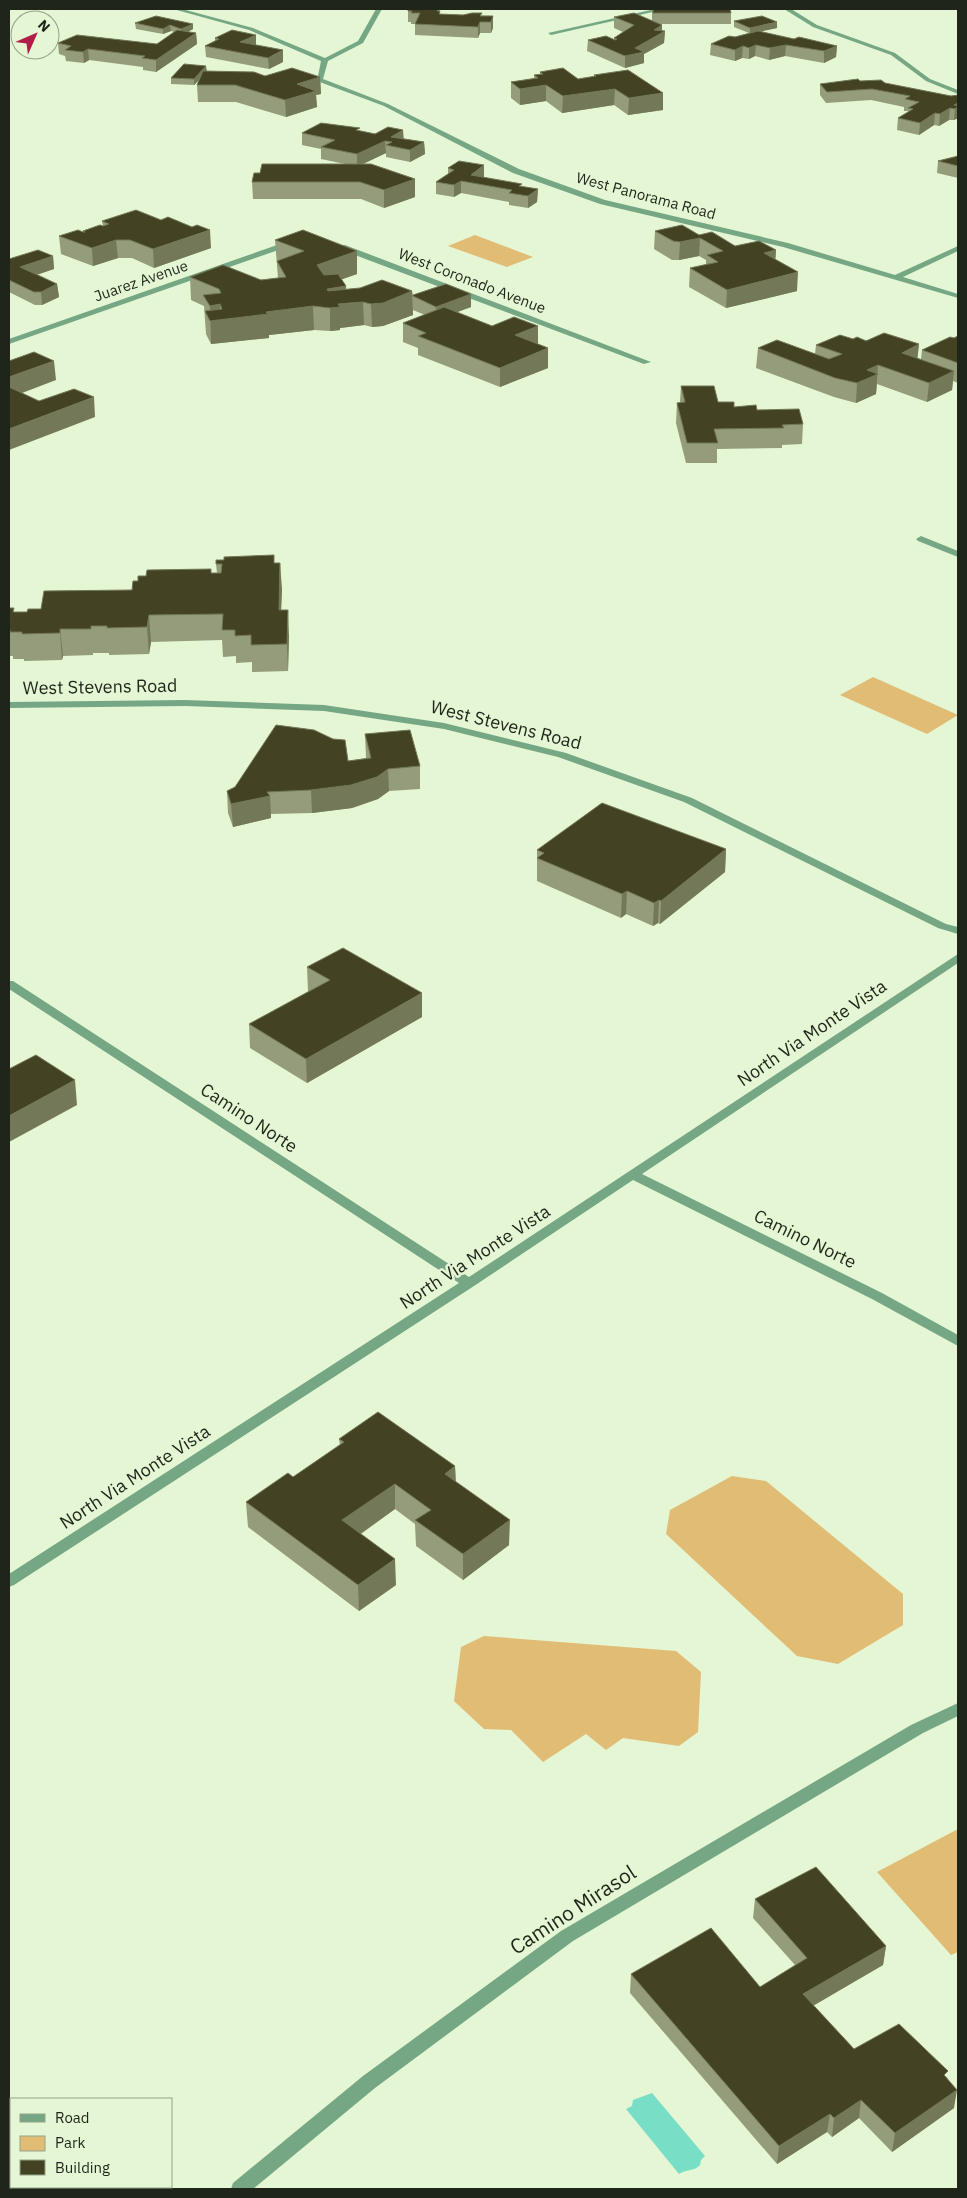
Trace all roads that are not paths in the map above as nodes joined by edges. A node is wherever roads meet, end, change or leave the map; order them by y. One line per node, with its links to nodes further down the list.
1 (176, 9): 6 (street)
2 (379, 9): 6 (street)
3 (663, 9): 5 (street)
4 (787, 9): 7 (street)
5 (551, 33)
6 (325, 60): 11 (street, West Panorama Road)
7 (958, 92)
8 (333, 244): 14 (street, West Coronado Avenue)
9 (300, 245): 13 (street, Juarez Avenue)
10 (958, 248): 11 (street)
11 (897, 277): 12 (street, West Panorama Road)
12 (958, 296)
13 (9, 342)
14 (647, 362)
15 (921, 539): 16 (street)
16 (958, 554)
17 (9, 706): 18 (street, West Stevens Road)
18 (958, 931)
19 (958, 958): 21 (street, North Via Monte Vista)
20 (9, 984): 22 (street, Camino Norte)
21 (633, 1175): 22 (street, North Via Monte Vista); 23 (street, Camino Norte)
22 (469, 1284): 24 (street, North Via Monte Vista)
23 (958, 1341)
24 (9, 1581)
25 (958, 1710): 26 (street, Camino Mirasol)
26 (240, 2189)

